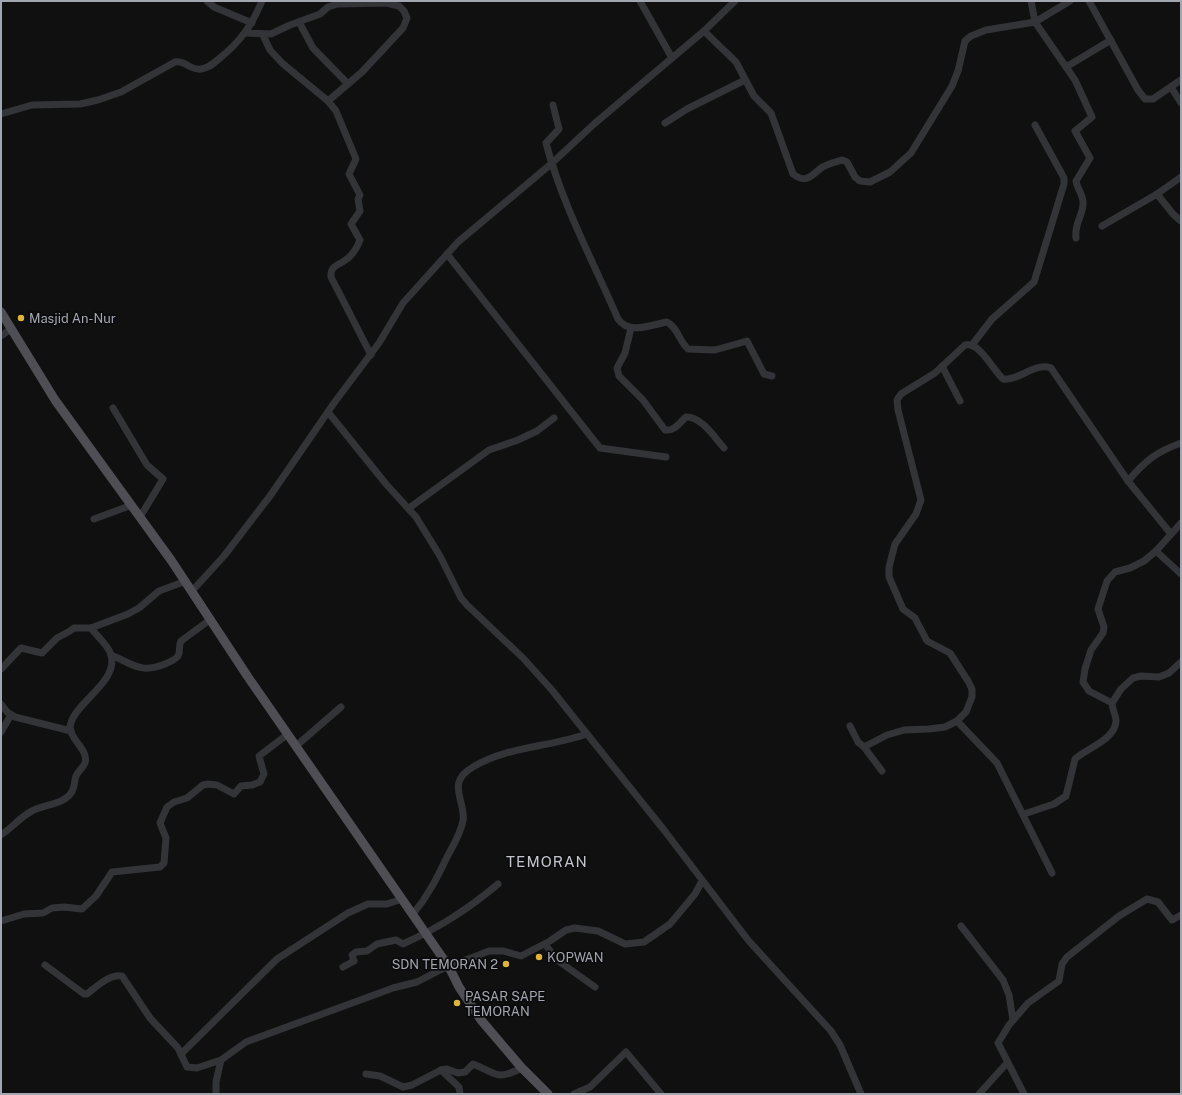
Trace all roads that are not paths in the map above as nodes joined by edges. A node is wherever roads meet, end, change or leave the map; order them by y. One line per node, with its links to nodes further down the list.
1 (207, 1): 10 (street)
2 (262, 1): 10 (street)
3 (640, 1): 15 (street)
4 (735, 1): 11 (street)
5 (1031, 1): 9 (street)
6 (1070, 1): 9 (street)
7 (1089, 1): 14 (street)
8 (299, 22): 13 (street); 19 (street); 19 (street)
9 (1035, 22): 16 (street); 17 (street)
10 (252, 23): 12 (street)
11 (704, 31): 15 (street); 17 (street)
12 (246, 33): 13 (street); 24 (street)
13 (263, 35): 21 (street)
14 (1111, 40): 16 (street); 20 (street)
15 (672, 58): 27 (street)
16 (1066, 67): 32 (street)
17 (745, 80): 25 (street)
18 (1181, 80): 20 (street)
19 (348, 84): 21 (street)
20 (1171, 87): 22 (street)
21 (328, 102): 39 (street)
22 (1181, 103)
23 (553, 105): 27 (street)
24 (1, 114)
25 (665, 123)
26 (1035, 125): 38 (street)
27 (551, 164): 33 (street); 35 (street)
28 (1181, 177): 29 (street)
29 (1157, 194): 30 (street); 31 (street)
30 (1181, 221)
31 (1102, 226)
32 (1076, 238)
33 (447, 254): 39 (street); 48 (street)
34 (1, 312): 36 (main road)
35 (631, 328): 41 (street); 47 (street)
36 (11, 329): 37 (street); 50 (main road)
37 (1, 336)
38 (972, 345): 40 (street); 49 (street)
39 (370, 355): 44 (street)
40 (942, 366): 42 (street); 69 (street)
41 (772, 376)
42 (960, 401)
43 (113, 408): 52 (street)
44 (328, 412): 51 (street); 59 (street)
45 (554, 418): 51 (street)
46 (1181, 443): 49 (street)
47 (724, 448)
48 (666, 457)
49 (1128, 482): 55 (street)
50 (132, 505): 52 (main road); 53 (street)
51 (409, 508): 74 (street)
52 (140, 517): 58 (main road)
53 (94, 519)
54 (1181, 523): 55 (street)
55 (1171, 534): 56 (street)
56 (1156, 551): 57 (street); 65 (street)
57 (1181, 574)
58 (186, 581): 59 (main road); 61 (street)
59 (192, 591): 60 (main road)
60 (210, 620): 62 (street); 73 (main road)
61 (91, 628): 62 (street); 64 (street)
62 (111, 655): 71 (street)
63 (1181, 662): 65 (street)
64 (1, 668)
65 (1112, 703): 78 (street)
66 (1, 704): 68 (street)
67 (341, 707): 75 (street)
68 (11, 715): 71 (street); 72 (street)
69 (957, 721): 76 (street); 78 (street)
70 (850, 726): 76 (street)
71 (71, 731): 79 (street)
72 (1, 732)
73 (288, 734): 75 (main road); 86 (street)
74 (587, 734): 81 (street); 84 (street)
75 (296, 746): 83 (main road)
76 (864, 747): 77 (street)
77 (882, 770)
78 (1024, 814): 80 (street)
79 (1, 835)
80 (1052, 873)
81 (702, 881): 89 (street); 106 (street)
82 (498, 884): 88 (street)
83 (402, 899): 84 (main road); 95 (street)
84 (413, 914): 88 (main road)
85 (1181, 915): 94 (street)
86 (1, 921)
87 (961, 926): 94 (street)
88 (426, 933): 91 (street); 92 (main road)
89 (545, 944): 92 (street); 93 (street)
90 (45, 965): 95 (street)
91 (343, 966)
92 (449, 967): 96 (street); 98 (main road)
93 (595, 987)
94 (1013, 1020): 97 (street)
95 (181, 1054): 96 (street)
96 (221, 1060): 101 (street)
97 (1007, 1063): 107 (street); 108 (street)
98 (522, 1068): 99 (street); 103 (main road)
99 (441, 1070): 100 (street); 102 (street)
100 (366, 1074)
101 (216, 1094)
102 (460, 1094)
103 (548, 1094)
104 (574, 1094): 105 (street)
105 (660, 1094)
106 (862, 1094)
107 (979, 1094)
108 (1024, 1094)

